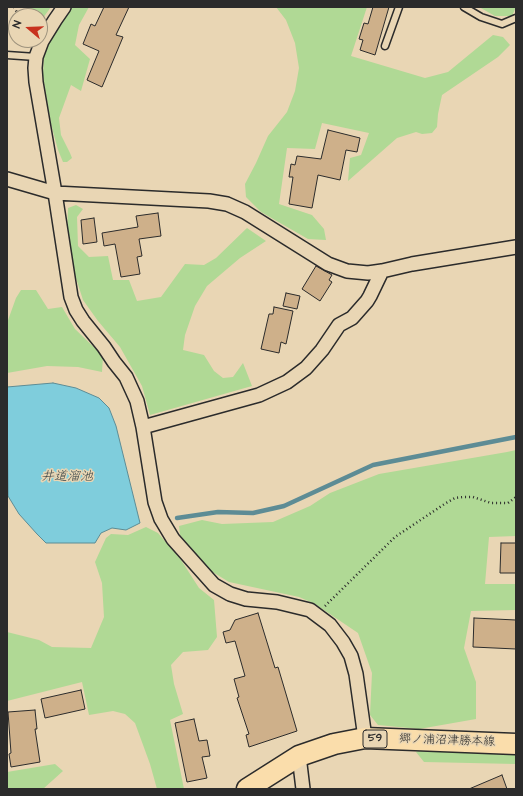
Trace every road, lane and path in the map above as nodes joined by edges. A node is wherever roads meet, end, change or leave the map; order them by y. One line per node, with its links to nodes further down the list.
1 (64, 7): 7 (street)
2 (399, 7): 5 (lane)
3 (464, 7): 4 (lane)
4 (516, 18)
5 (385, 46)
6 (7, 55): 7 (lane)
7 (36, 57): 9 (street)
8 (7, 179): 9 (street)
9 (55, 193): 11 (street); 12 (street)
10 (516, 247): 11 (street)
11 (382, 271): 12 (street)
12 (143, 427): 14 (street)
13 (516, 497): 14 (path)
14 (318, 616): 15 (street)
15 (365, 738): 16 (main road, 郷ノ浦沼津勝本線 / 59); 17 (main road, 郷ノ浦沼津勝本線 / 59)
16 (516, 744)
17 (299, 756): 18 (main road, 郷ノ浦沼津勝本線 / 59); 19 (street)
18 (247, 789)
19 (303, 789)

